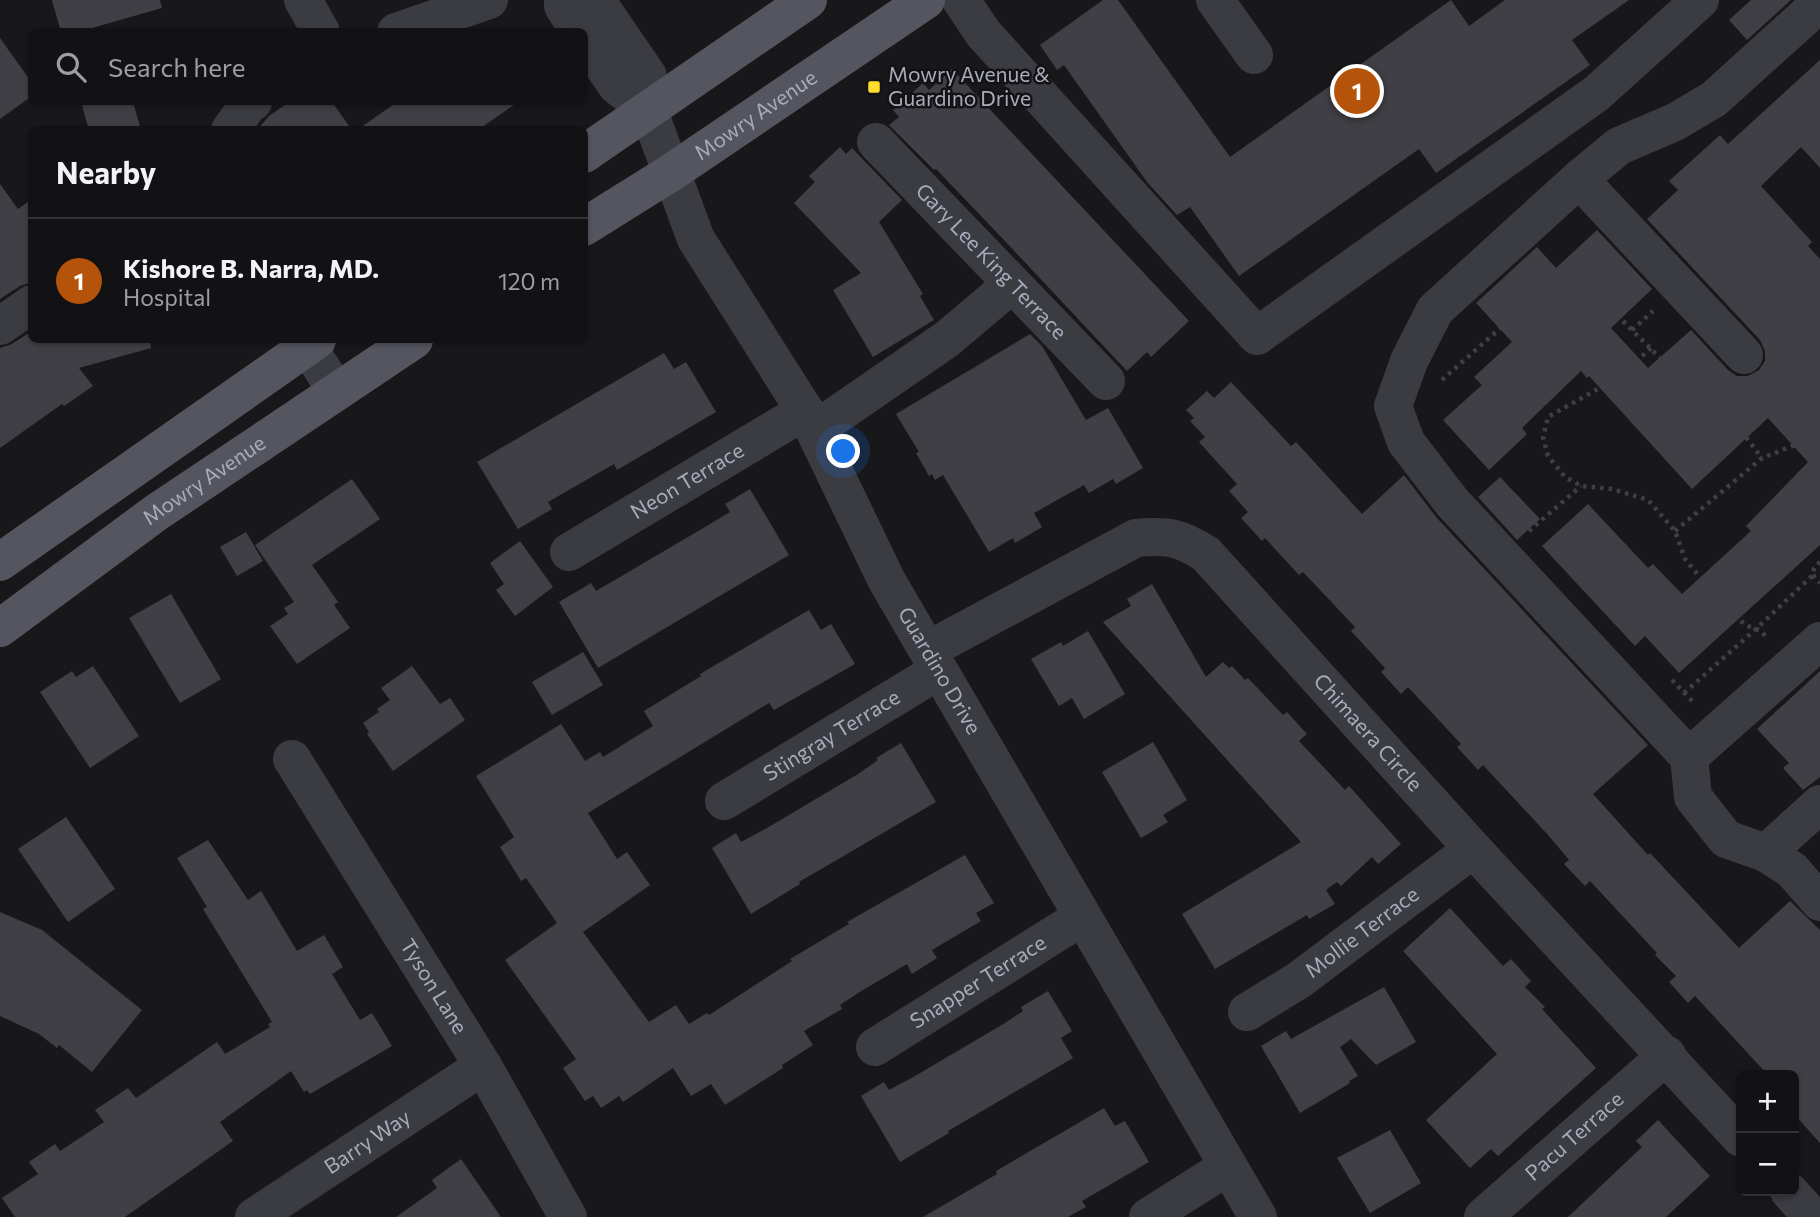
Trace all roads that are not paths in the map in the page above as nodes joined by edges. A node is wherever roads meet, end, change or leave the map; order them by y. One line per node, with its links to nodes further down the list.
1 (303, 0): 11 (street)
2 (489, 0): 12 (street)
3 (562, 0): 13 (street)
4 (596, 0): 17 (street)
5 (808, 0): 17 (main road)
6 (926, 0): 21 (main road, Mowry Avenue)
7 (961, 0): 9 (street)
8 (1215, 0): 15 (street)
9 (1700, 0)
10 (1820, 3): 22 (street)
11 (319, 28)
12 (408, 28)
13 (577, 28)
14 (588, 44): 17 (street)
15 (1254, 55)
16 (248, 105): 18 (street)
17 (648, 109): 20 (main road); 21 (street, Guardino Drive)
18 (233, 126)
19 (876, 142): 24 (street, Gary Lee King Terrace)
20 (588, 151)
21 (672, 172): 23 (main road, Mowry Avenue); 33 (street, Guardino Drive)
22 (1579, 179): 30 (street); 39 (street)
23 (588, 224)
24 (1012, 284): 31 (street, Gary Lee King Terrace); 33 (street, Neon Terrace)
25 (28, 307): 26 (street)
26 (0, 326)
27 (309, 343): 35 (main road)
28 (311, 343): 32 (street)
29 (409, 343): 32 (main road, Mowry Avenue)
30 (1746, 358)
31 (1106, 381)
32 (337, 391): 36 (main road, Mowry Avenue)
33 (810, 420): 34 (street, Neon Terrace); 38 (street, Guardino Drive)
34 (569, 552)
35 (0, 562)
36 (0, 628)
37 (1807, 652): 39 (street)
38 (933, 660): 41 (street, Stingray Terrace); 43 (street, Chimaera Circle); 46 (street, Guardino Drive)
39 (1689, 757): 44 (street)
40 (292, 759): 50 (street, Tyson Lane)
41 (724, 801)
42 (1820, 804): 44 (street)
43 (1473, 849): 47 (street, Mollie Terrace); 49 (street, Chimaera Circle)
44 (1766, 853): 45 (street)
45 (1820, 902)
46 (1082, 917): 48 (street, Snapper Terrace); 52 (street, Guardino Drive)
47 (1247, 1012)
48 (875, 1048)
49 (1667, 1055): 51 (street, Chimaera Circle); 58 (street, Pacu Terrace)
50 (483, 1066): 54 (street, Barry Way); 55 (street, Tyson Lane)
51 (1737, 1133)
52 (1227, 1167): 56 (street); 57 (street, Guardino Drive)
53 (1793, 1196): 59 (street)
54 (254, 1217)
55 (568, 1217)
56 (1148, 1217)
57 (1258, 1217)
58 (1483, 1217)
59 (1812, 1217)

